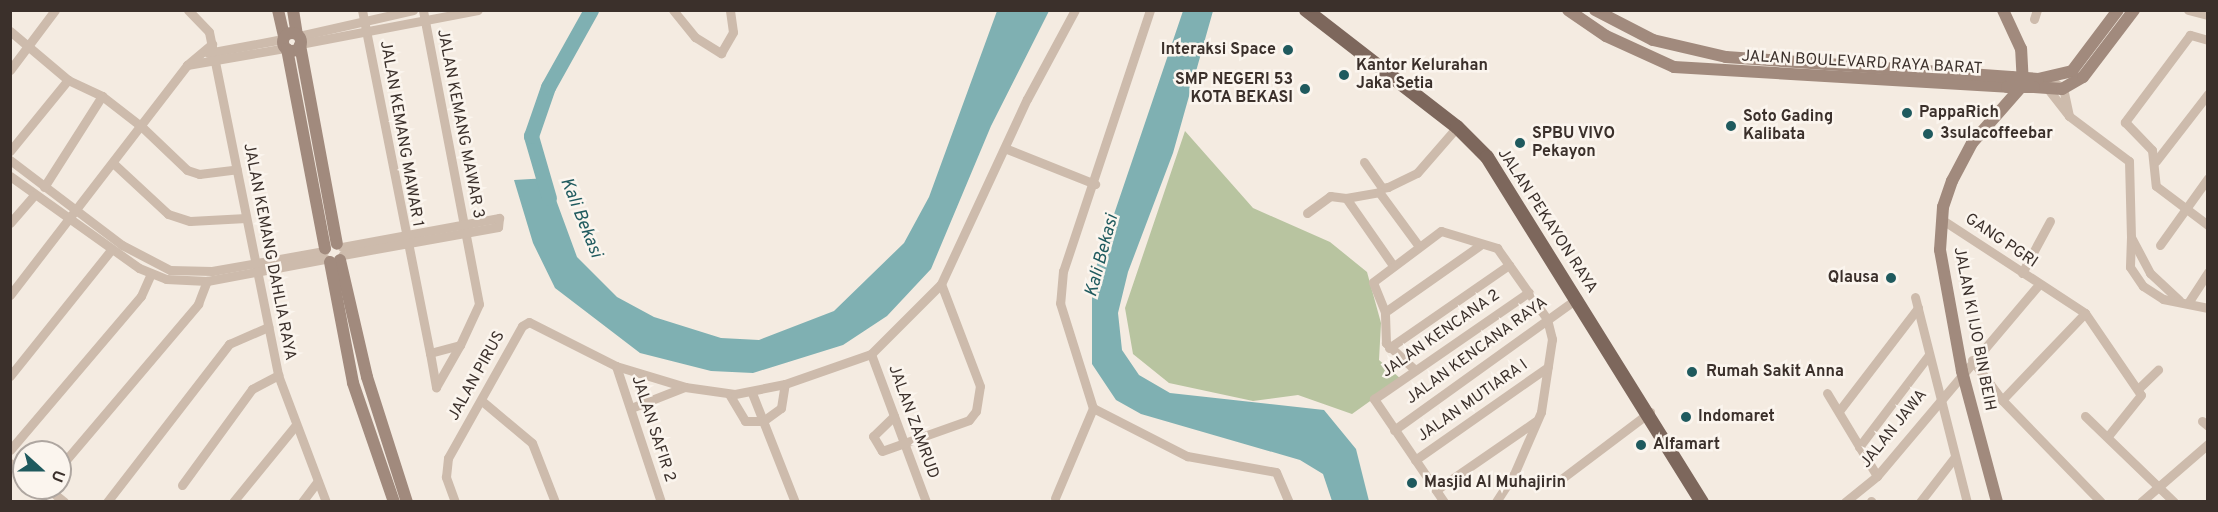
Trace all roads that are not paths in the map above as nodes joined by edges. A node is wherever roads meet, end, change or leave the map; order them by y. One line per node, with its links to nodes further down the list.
1 (55, 10): 25 (street)
2 (188, 10): 26 (street, JALAN KEMANG DAHLIA RAYA)
3 (278, 10): 24 (street)
4 (293, 10): 24 (street)
5 (362, 10): 21 (street, JALAN KEMANG MAWAR 1)
6 (414, 10): 21 (street)
7 (478, 10): 20 (street)
8 (673, 10): 9 (street)
9 (730, 10)
10 (1075, 10): 40 (street)
11 (1150, 10): 49 (street)
12 (1306, 10): 39 (main road, JALAN PEKAYON RAYA)
13 (1568, 10): 30 (street, JALAN BOULEVARD RAYA BARAT)
14 (1595, 10): 27 (street, JALAN BOULEVARD RAYA BARAT)
15 (2003, 10): 58 (street, JALAN KI IJO BIN BEIH)
16 (2118, 10): 33 (street, JALAN BOULEVARD RAYA BARAT)
17 (2134, 10): 34 (street, JALAN BOULEVARD RAYA BARAT)
18 (2188, 10): 19 (street)
19 (2207, 14)
20 (424, 15): 21 (street); 63 (street, JALAN KEMANG MAWAR 3)
21 (365, 25): 24 (street); 64 (street, JALAN KEMANG MAWAR 1)
22 (10, 30): 25 (street)
23 (2208, 40): 43 (street)
24 (292, 41): 26 (street); 69 (street)
25 (29, 46): 29 (street); 32 (street)
26 (213, 52): 28 (street); 28 (street); 46 (street, JALAN KEMANG DAHLIA RAYA)
27 (1833, 63): 30 (street); 31 (street, JALAN BOULEVARD RAYA BARAT)
28 (187, 65): 38 (street)
29 (10, 70)
30 (1833, 77): 31 (street, JALAN BOULEVARD RAYA BARAT)
31 (1973, 79): 33 (street, JALAN BOULEVARD RAYA BARAT, bridge)
32 (68, 80): 36 (street); 41 (street)
33 (2043, 84): 34 (street, JALAN BOULEVARD RAYA BARAT); 37 (street)
34 (2063, 88): 37 (street)
35 (2208, 94): 43 (street)
36 (102, 96): 38 (street); 50 (street)
37 (2069, 116): 83 (street)
38 (142, 127): 45 (street); 46 (street)
39 (1456, 127): 44 (street); 82 (main road, JALAN PEKAYON RAYA)
40 (1007, 149): 49 (street); 77 (street)
41 (10, 151)
42 (10, 160): 50 (street)
43 (2157, 161): 53 (street)
44 (1364, 162)
45 (112, 163): 54 (street); 56 (street)
46 (237, 169): 56 (street, JALAN KEMANG DAHLIA RAYA)
47 (10, 176): 51 (street)
48 (2208, 178): 53 (street)
49 (1095, 184): 113 (street)
50 (44, 187): 54 (street)
51 (34, 195): 57 (street); 61 (street)
52 (1346, 198): 55 (street); 65 (street); 70 (street)
53 (2186, 207): 62 (street); 66 (street)
54 (80, 209): 57 (street); 72 (street)
55 (1307, 213)
56 (246, 218): 72 (street, JALAN KEMANG DAHLIA RAYA)
57 (73, 219): 68 (street); 80 (street)
58 (1941, 219): 74 (street, GANG PGRI); 100 (street, JALAN KI IJO BIN BEIH)
59 (2050, 221): 74 (street)
60 (498, 222): 63 (street)
61 (10, 223)
62 (2208, 225)
63 (465, 228): 64 (street); 90 (street, JALAN KEMANG MAWAR 3)
64 (405, 238): 69 (street); 92 (street, JALAN KEMANG MAWAR 1)
65 (1418, 245): 67 (street); 70 (street)
66 (2160, 245)
67 (1479, 246): 71 (street); 86 (street)
68 (111, 250): 75 (street); 102 (street)
69 (333, 253): 72 (street); 141 (street); 142 (street)
70 (1392, 264): 86 (street)
71 (1509, 265): 79 (street); 91 (street)
72 (255, 267): 76 (street); 89 (street, JALAN KEMANG DAHLIA RAYA)
73 (2208, 272): 83 (street)
74 (2022, 273): 78 (street, GANG PGRI)
75 (151, 274): 76 (street); 126 (street)
76 (207, 281): 127 (street)
77 (941, 284): 93 (street); 123 (street)
78 (2038, 284): 87 (street); 95 (street, GANG PGRI)
79 (1529, 292): 88 (street); 98 (street, JALAN KENCANA 2)
80 (10, 295)
81 (1915, 297): 84 (street)
82 (1578, 298): 88 (street, JALAN KENCANA RAYA); 115 (main road, JALAN PEKAYON RAYA)
83 (2184, 301): 85 (street)
84 (1918, 308): 94 (street); 114 (street)
85 (2208, 308)
86 (1385, 312): 91 (street)
87 (2085, 313): 105 (street); 111 (street)
88 (1547, 319): 97 (street); 121 (street, JALAN KENCANA RAYA)
89 (268, 327): 101 (street, JALAN KEMANG DAHLIA RAYA); 137 (street)
90 (460, 345): 92 (street); 92 (street, JALAN KEMANG MAWAR 1)
91 (1389, 348): 98 (street)
92 (430, 353)
93 (871, 354): 103 (street, JALAN PIRUS); 116 (street, JALAN ZAMRUD)
94 (1928, 356): 108 (street); 125 (street)
95 (1972, 360): 100 (street, GANG PGRI); 111 (street)
96 (616, 366): 104 (street, JALAN PIRUS); 110 (street, JALAN PIRUS); 112 (street, JALAN SAFIR 2)
97 (1548, 368): 119 (street); 129 (street, JALAN MUTIARA I)
98 (1415, 370): 121 (street, JALAN KENCANA 2)
99 (2158, 370): 105 (street)
100 (1962, 371): 108 (street, JALAN JAWA); 155 (street, JALAN KI IJO BIN BEIH)
101 (278, 375): 120 (street, JALAN KEMANG DAHLIA RAYA); 134 (street)
102 (10, 376)
103 (784, 384): 106 (street, JALAN PIRUS); 118 (street)
104 (685, 387): 109 (street, JALAN PIRUS); 112 (street)
105 (2138, 389): 122 (street)
106 (752, 393): 109 (street, JALAN PIRUS); 118 (street)
107 (1827, 393): 114 (street)
108 (1942, 393): 128 (street); 130 (street, JALAN JAWA)
109 (729, 394): 118 (street)
110 (482, 400): 143 (street, JALAN PIRUS); 144 (street)
111 (2002, 400): 156 (street)
112 (631, 408): 145 (street, JALAN SAFIR 2)
113 (1093, 408): 136 (street); 148 (street)
114 (1839, 411): 125 (street)
115 (1650, 412): 131 (street); 151 (main road, JALAN PEKAYON RAYA)
116 (894, 416): 123 (street, JALAN ZAMRUD); 123 (street)
117 (2085, 416): 122 (street)
118 (763, 421): 146 (street)
119 (1536, 422): 135 (street); 150 (street)
120 (295, 426): 132 (street, JALAN KEMANG DAHLIA RAYA); 138 (street)
121 (1394, 430): 129 (street)
122 (2109, 435): 133 (street)
123 (905, 444): 147 (street, JALAN ZAMRUD)
124 (2208, 444): 133 (street)
125 (1859, 447): 130 (street)
126 (10, 450)
127 (72, 453)
128 (1954, 458): 153 (street); 154 (street)
129 (1415, 460): 135 (street)
130 (1877, 476): 152 (street, JALAN JAWA)
131 (1560, 480)
132 (318, 481): 139 (street); 140 (street, JALAN KEMANG DAHLIA RAYA)
133 (2157, 483): 157 (street); 158 (street)
134 (182, 485)
135 (1436, 490): 149 (street)
136 (1053, 500)
137 (107, 501)
138 (233, 501)
139 (302, 501)
140 (326, 501)
141 (394, 501)
142 (407, 501)
143 (455, 501)
144 (555, 501)
145 (661, 501)
146 (795, 501)
147 (926, 501)
148 (1289, 501)
149 (1444, 501)
150 (1496, 501)
151 (1702, 501)
152 (1845, 501)
153 (1921, 501)
154 (1968, 501)
155 (1997, 501)
156 (2101, 501)
157 (2142, 501)
158 (2174, 501)

